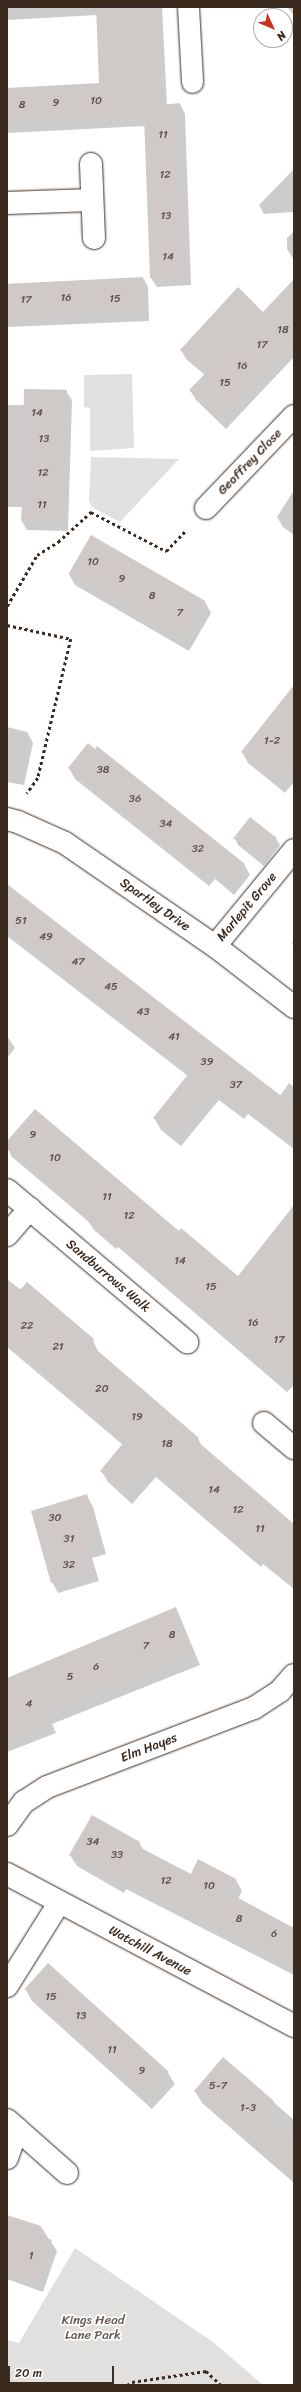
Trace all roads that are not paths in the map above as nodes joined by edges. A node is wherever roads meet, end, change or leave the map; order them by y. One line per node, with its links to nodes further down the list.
1 (188, 7): 2 (lane)
2 (192, 82)
3 (91, 164): 4 (street)
4 (92, 200): 5 (street); 6 (street)
5 (7, 203)
6 (94, 238)
7 (294, 416): 8 (street, Geoffrey Close)
8 (206, 508)
9 (7, 819): 11 (street, Spartley Drive)
10 (294, 850): 11 (street, Marlepit Grove)
11 (215, 946): 12 (street, Spartley Drive)
12 (294, 1008)
13 (7, 1190): 14 (street, Sandburrows Walk)
14 (30, 1209): 15 (street); 16 (street, Sandburrows Walk)
15 (7, 1235)
16 (187, 1342)
17 (264, 1423): 18 (street)
18 (294, 1448)
19 (294, 1675): 20 (street, Elm Hayes)
20 (7, 1825)
21 (7, 1874): 22 (street, Watchill Avenue)
22 (59, 1903): 23 (street); 24 (street, Watchill Avenue)
23 (7, 1986)
24 (294, 2026)
25 (12, 2124): 26 (street); 27 (street)
26 (7, 2158)
27 (67, 2173)

